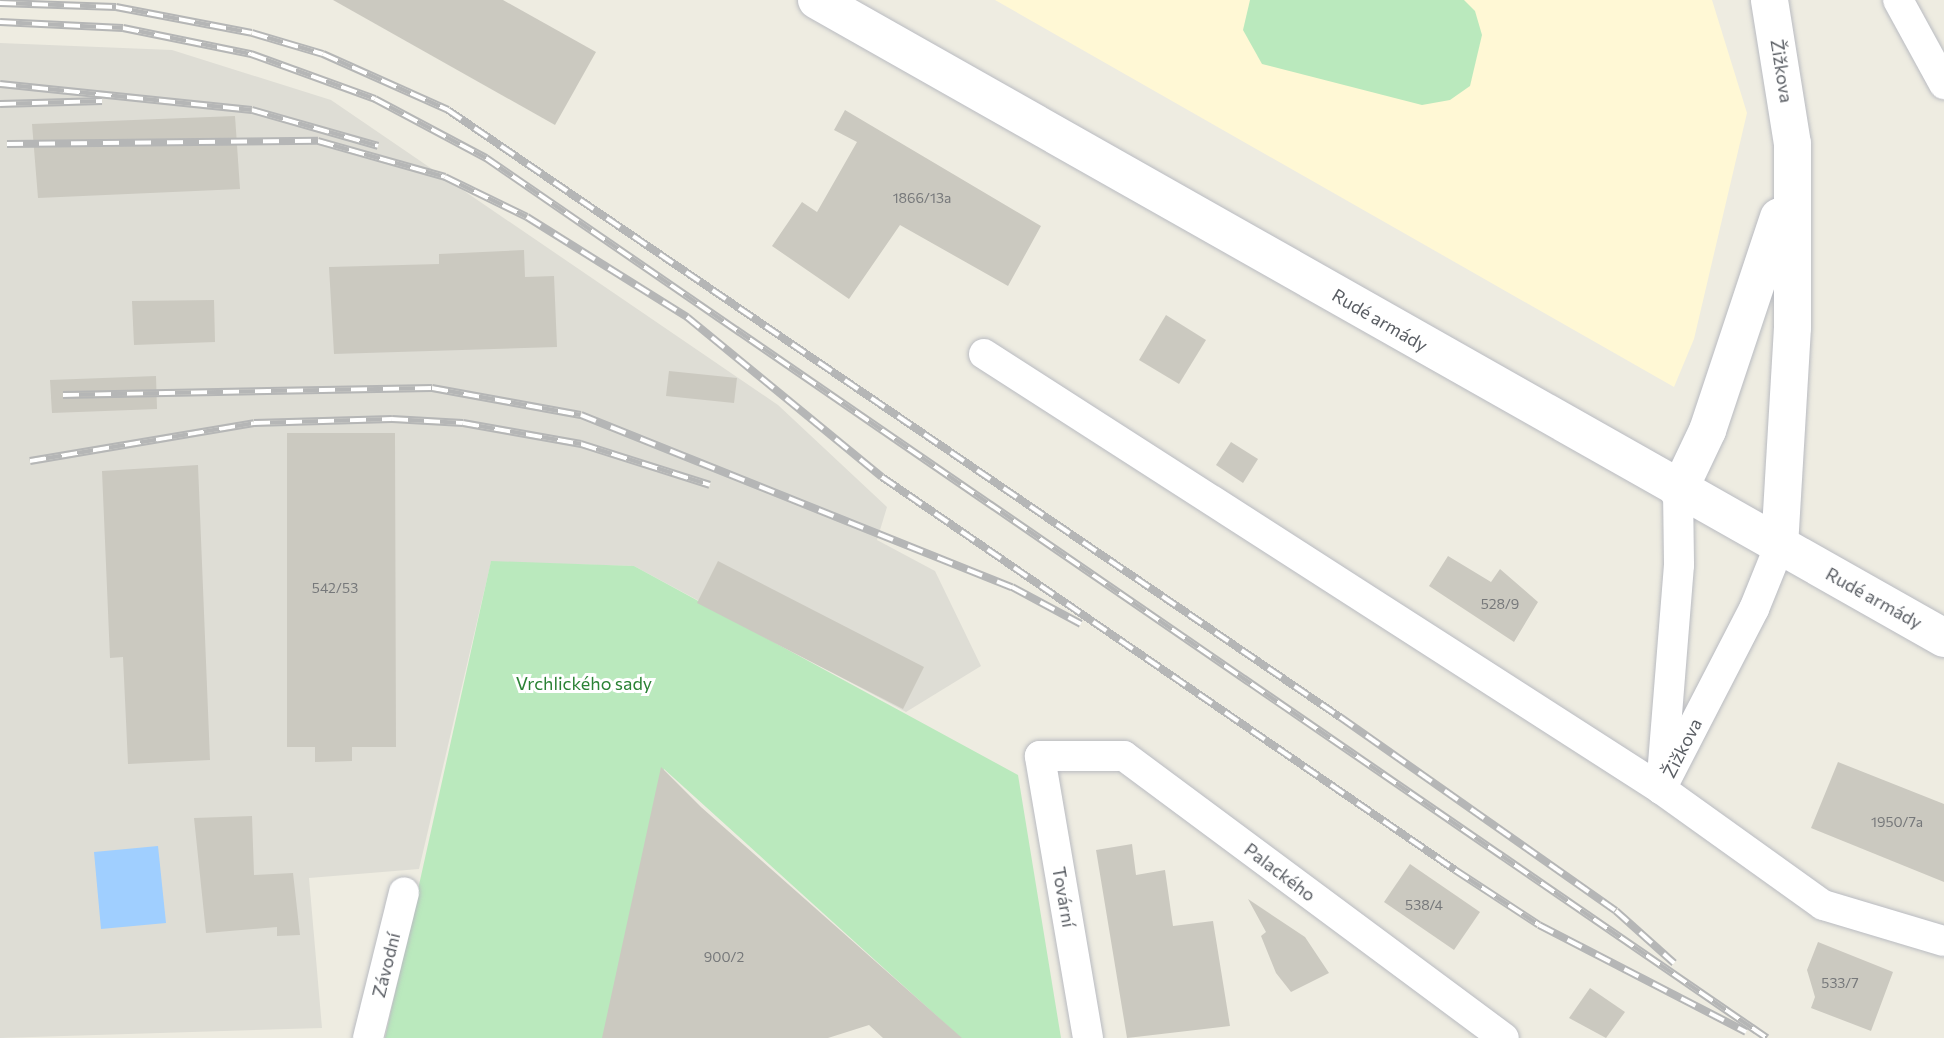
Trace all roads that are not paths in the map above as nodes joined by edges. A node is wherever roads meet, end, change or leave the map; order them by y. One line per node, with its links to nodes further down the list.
1 (817, 0): 8 (main road, Rudé armády)
2 (1769, 0): 6 (street, Žižkova)
3 (1898, 0): 4 (street)
4 (1935, 43): 5 (street)
5 (1944, 84)
6 (1793, 143): 8 (street, Žižkova); 9 (street, Žižkova)
7 (984, 354): 12 (street)
8 (1678, 491): 9 (main road, Rudé armády); 12 (street, Žižkova)
9 (1779, 547): 10 (main road, Rudé armády); 12 (street, Žižkova)
10 (1944, 638)
11 (1040, 756): 16 (street, Tovární); 17 (street, Palackého)
12 (1661, 789): 14 (street)
13 (404, 892): 15 (street, Závodní)
14 (1944, 941)
15 (368, 1038)
16 (1088, 1038)
17 (1504, 1038)

